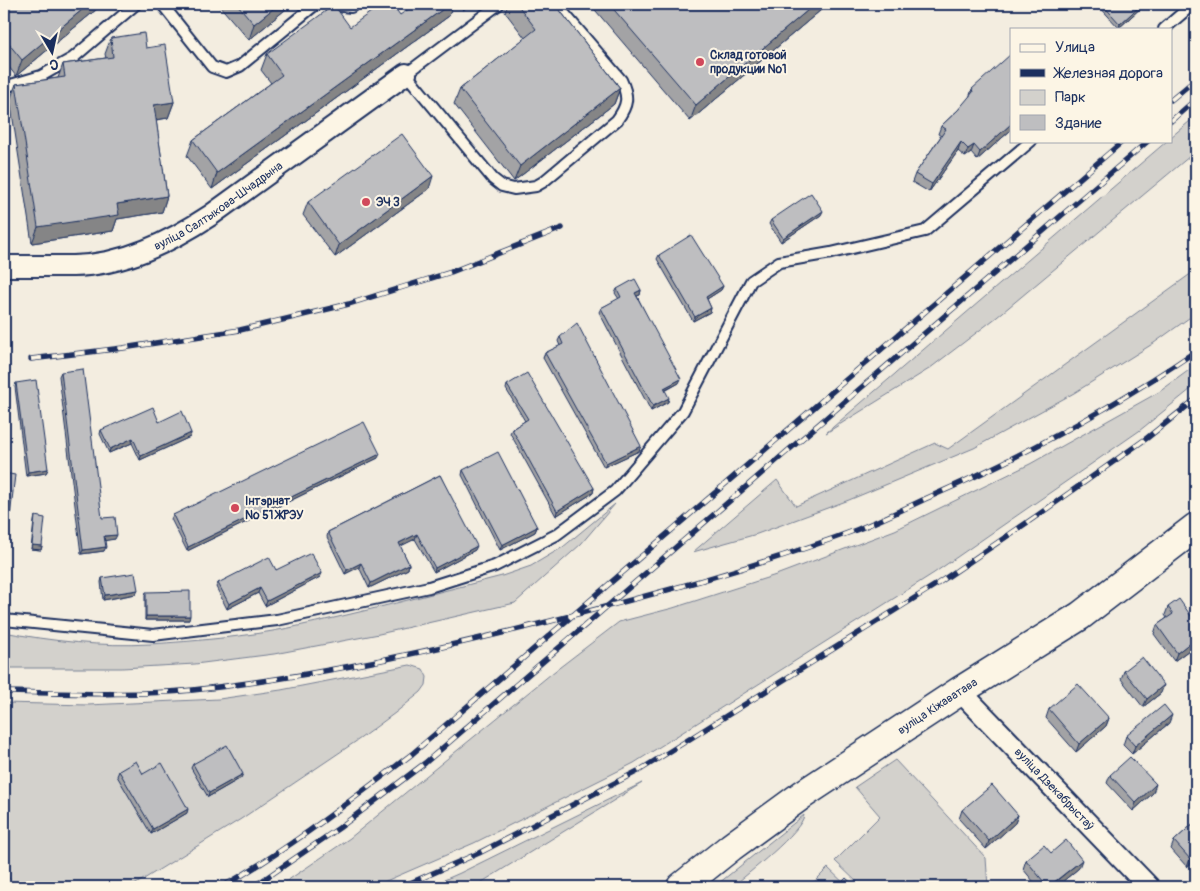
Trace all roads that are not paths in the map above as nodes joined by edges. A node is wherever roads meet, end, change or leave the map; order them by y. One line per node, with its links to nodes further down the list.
1 (136, 4): 11 (lane)
2 (162, 4): 3 (lane)
3 (316, 4)
4 (326, 4): 5 (lane)
5 (355, 4)
6 (499, 4): 10 (lane)
7 (556, 4): 10 (lane)
8 (1193, 4): 9 (lane)
9 (1165, 28)
10 (406, 74): 13 (street, вуліца Салтыкова-Шчадрына)
11 (4, 86)
12 (1030, 142): 15 (lane)
13 (4, 266)
14 (1196, 527): 16 (main road, вуліца Кіжаватава)
15 (4, 620)
16 (960, 691): 17 (main road, вуліца Кіжаватава); 18 (street, вуліца Дзекабрыстаў)
17 (681, 887)
18 (1149, 887)

